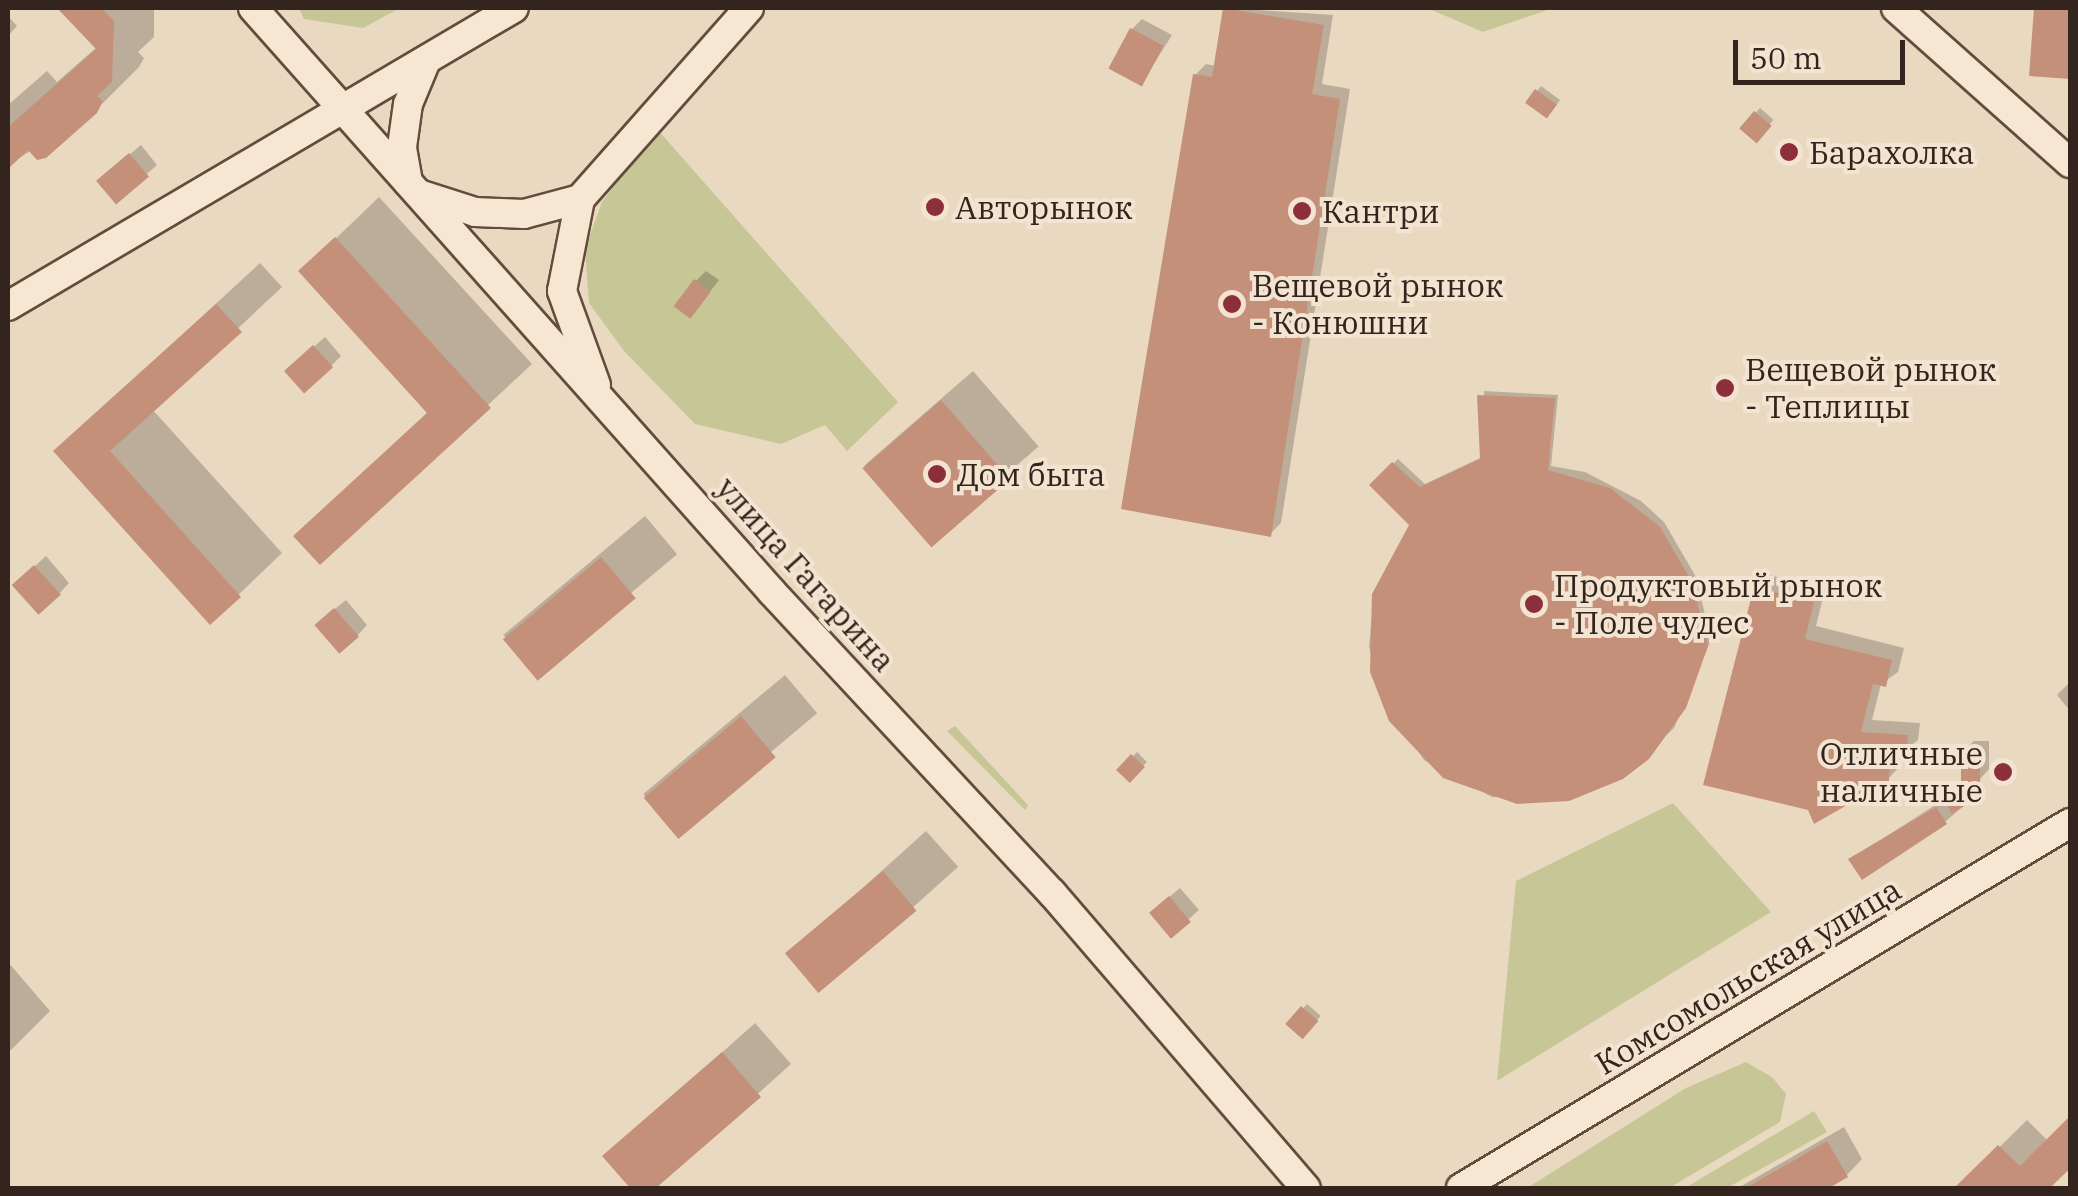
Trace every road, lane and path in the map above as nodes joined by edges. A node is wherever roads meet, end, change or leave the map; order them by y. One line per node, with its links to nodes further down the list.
1 (253, 8): 6 (main road, улица Гагарина)
2 (514, 8): 5 (main road)
3 (749, 8): 9 (main road)
4 (1896, 8): 7 (main road)
5 (425, 63): 6 (main road); 8 (main road)
6 (347, 111): 8 (main road, улица Гагарина); 10 (main road)
7 (2070, 164)
8 (413, 188): 9 (main road); 11 (main road, улица Гагарина)
9 (580, 199): 11 (main road)
10 (8, 306)
11 (600, 396): 13 (main road, улица Гагарина)
12 (2070, 824): 14 (main road, Комсомольская улица)
13 (1306, 1188)
14 (1461, 1188)

